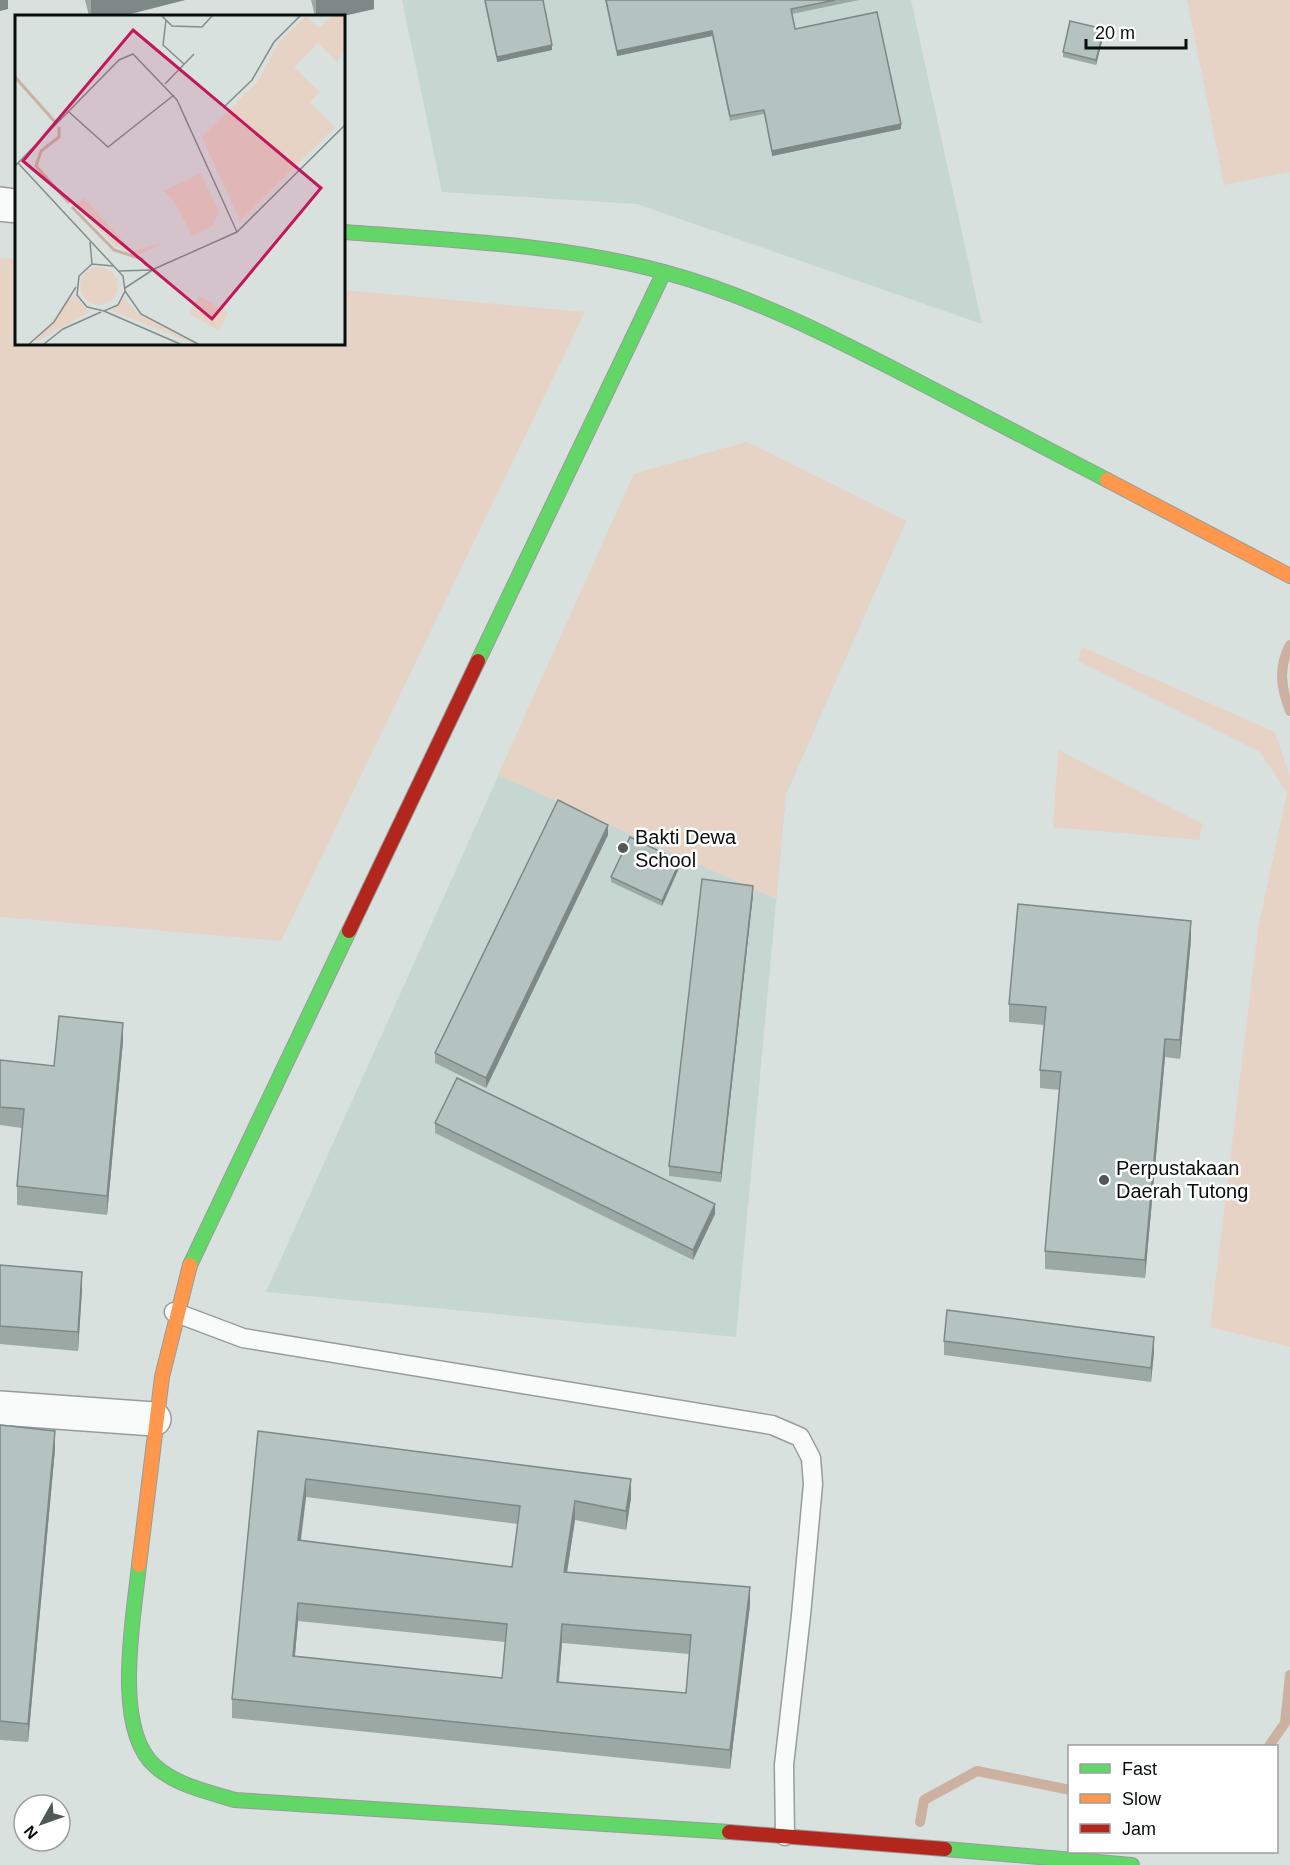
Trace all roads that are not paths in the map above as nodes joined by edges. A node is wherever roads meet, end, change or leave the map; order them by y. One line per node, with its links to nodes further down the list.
1 (0, 204): 2 (street)
2 (15, 206)
3 (345, 232): 4 (street)
4 (663, 272): 5 (street); 6 (street)
5 (1287, 576)
6 (174, 1312): 8 (street); 9 (lane)
7 (0, 1408): 8 (street)
8 (154, 1419): 9 (street)
9 (785, 1836): 10 (street)
10 (1132, 1865)

